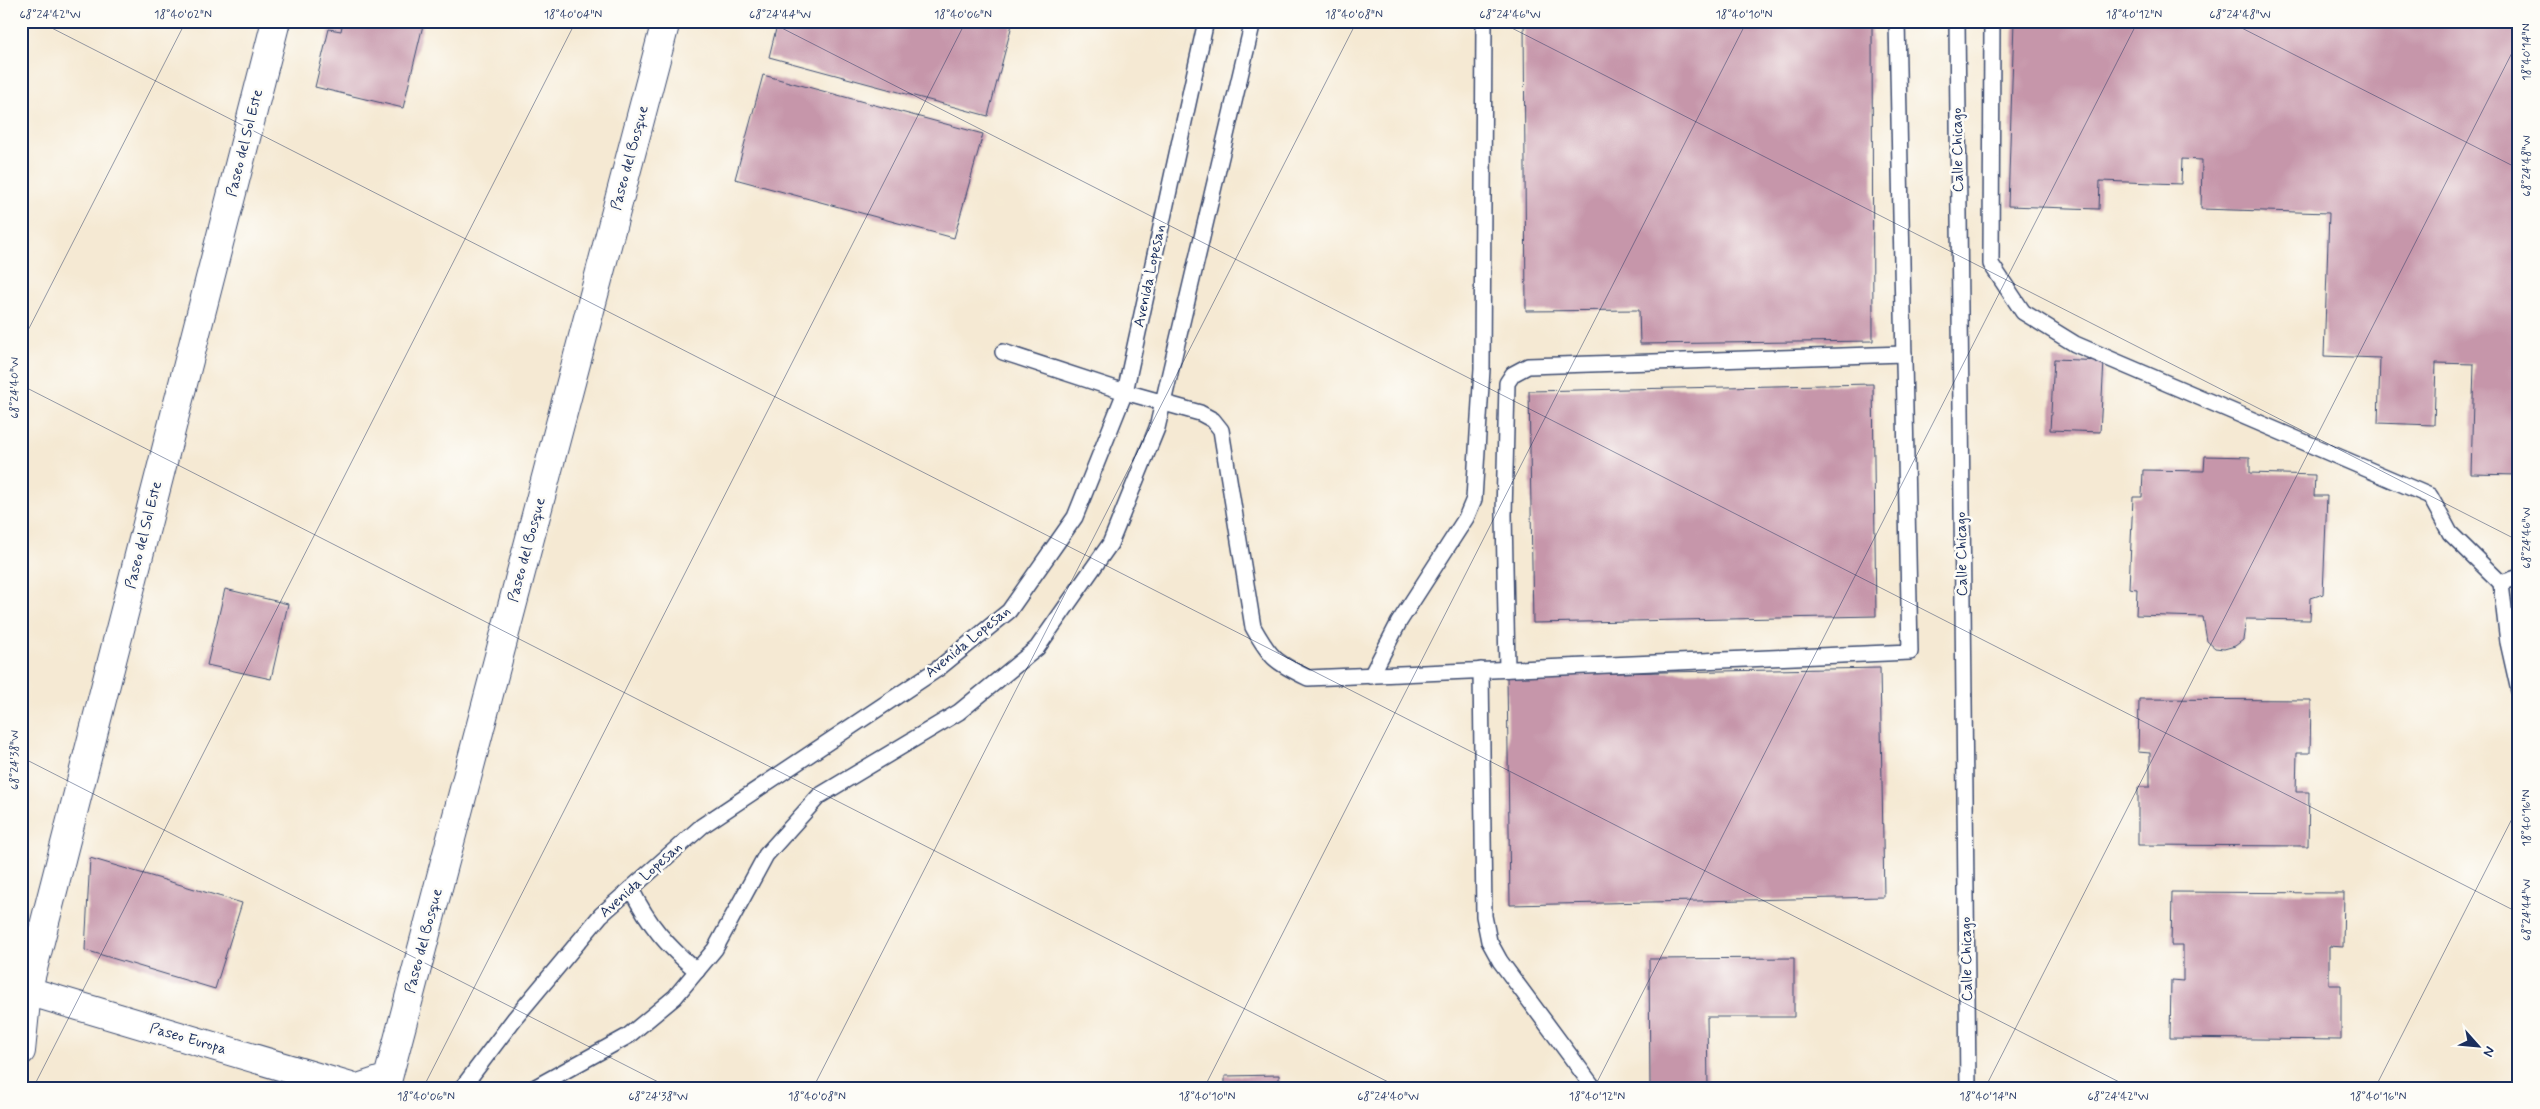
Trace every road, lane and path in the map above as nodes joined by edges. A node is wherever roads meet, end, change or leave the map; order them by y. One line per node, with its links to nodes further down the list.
1 (276, 21): 21 (street, Paseo del Sol Este)
2 (666, 21): 23 (street, Paseo del Bosque)
3 (1206, 21): 11 (lane, Avenida Lopesan)
4 (1253, 21): 12 (lane)
5 (1484, 21): 17 (lane)
6 (1897, 21): 10 (lane)
7 (1957, 21): 28 (lane, Calle Chicago)
8 (1992, 21): 14 (lane)
9 (1003, 352): 11 (lane)
10 (1904, 354): 15 (lane); 15 (lane)
11 (1125, 392): 12 (lane); 19 (lane, Avenida Lopesan)
12 (1164, 403): 17 (lane); 20 (lane)
13 (2519, 577): 14 (lane)
14 (2501, 583): 18 (lane)
15 (1507, 669): 16 (lane)
16 (1481, 670): 17 (lane); 27 (lane)
17 (1371, 676)
18 (2519, 691)
19 (631, 889): 20 (lane); 25 (lane, Avenida Lopesan)
20 (697, 971): 26 (lane)
21 (24, 991): 22 (street, Paseo del Sol Este); 24 (street, Paseo Europa)
22 (21, 1051)
23 (388, 1078): 24 (street, Paseo Europa)
24 (356, 1088)
25 (462, 1088)
26 (534, 1088)
27 (1594, 1088)
28 (1968, 1088)

